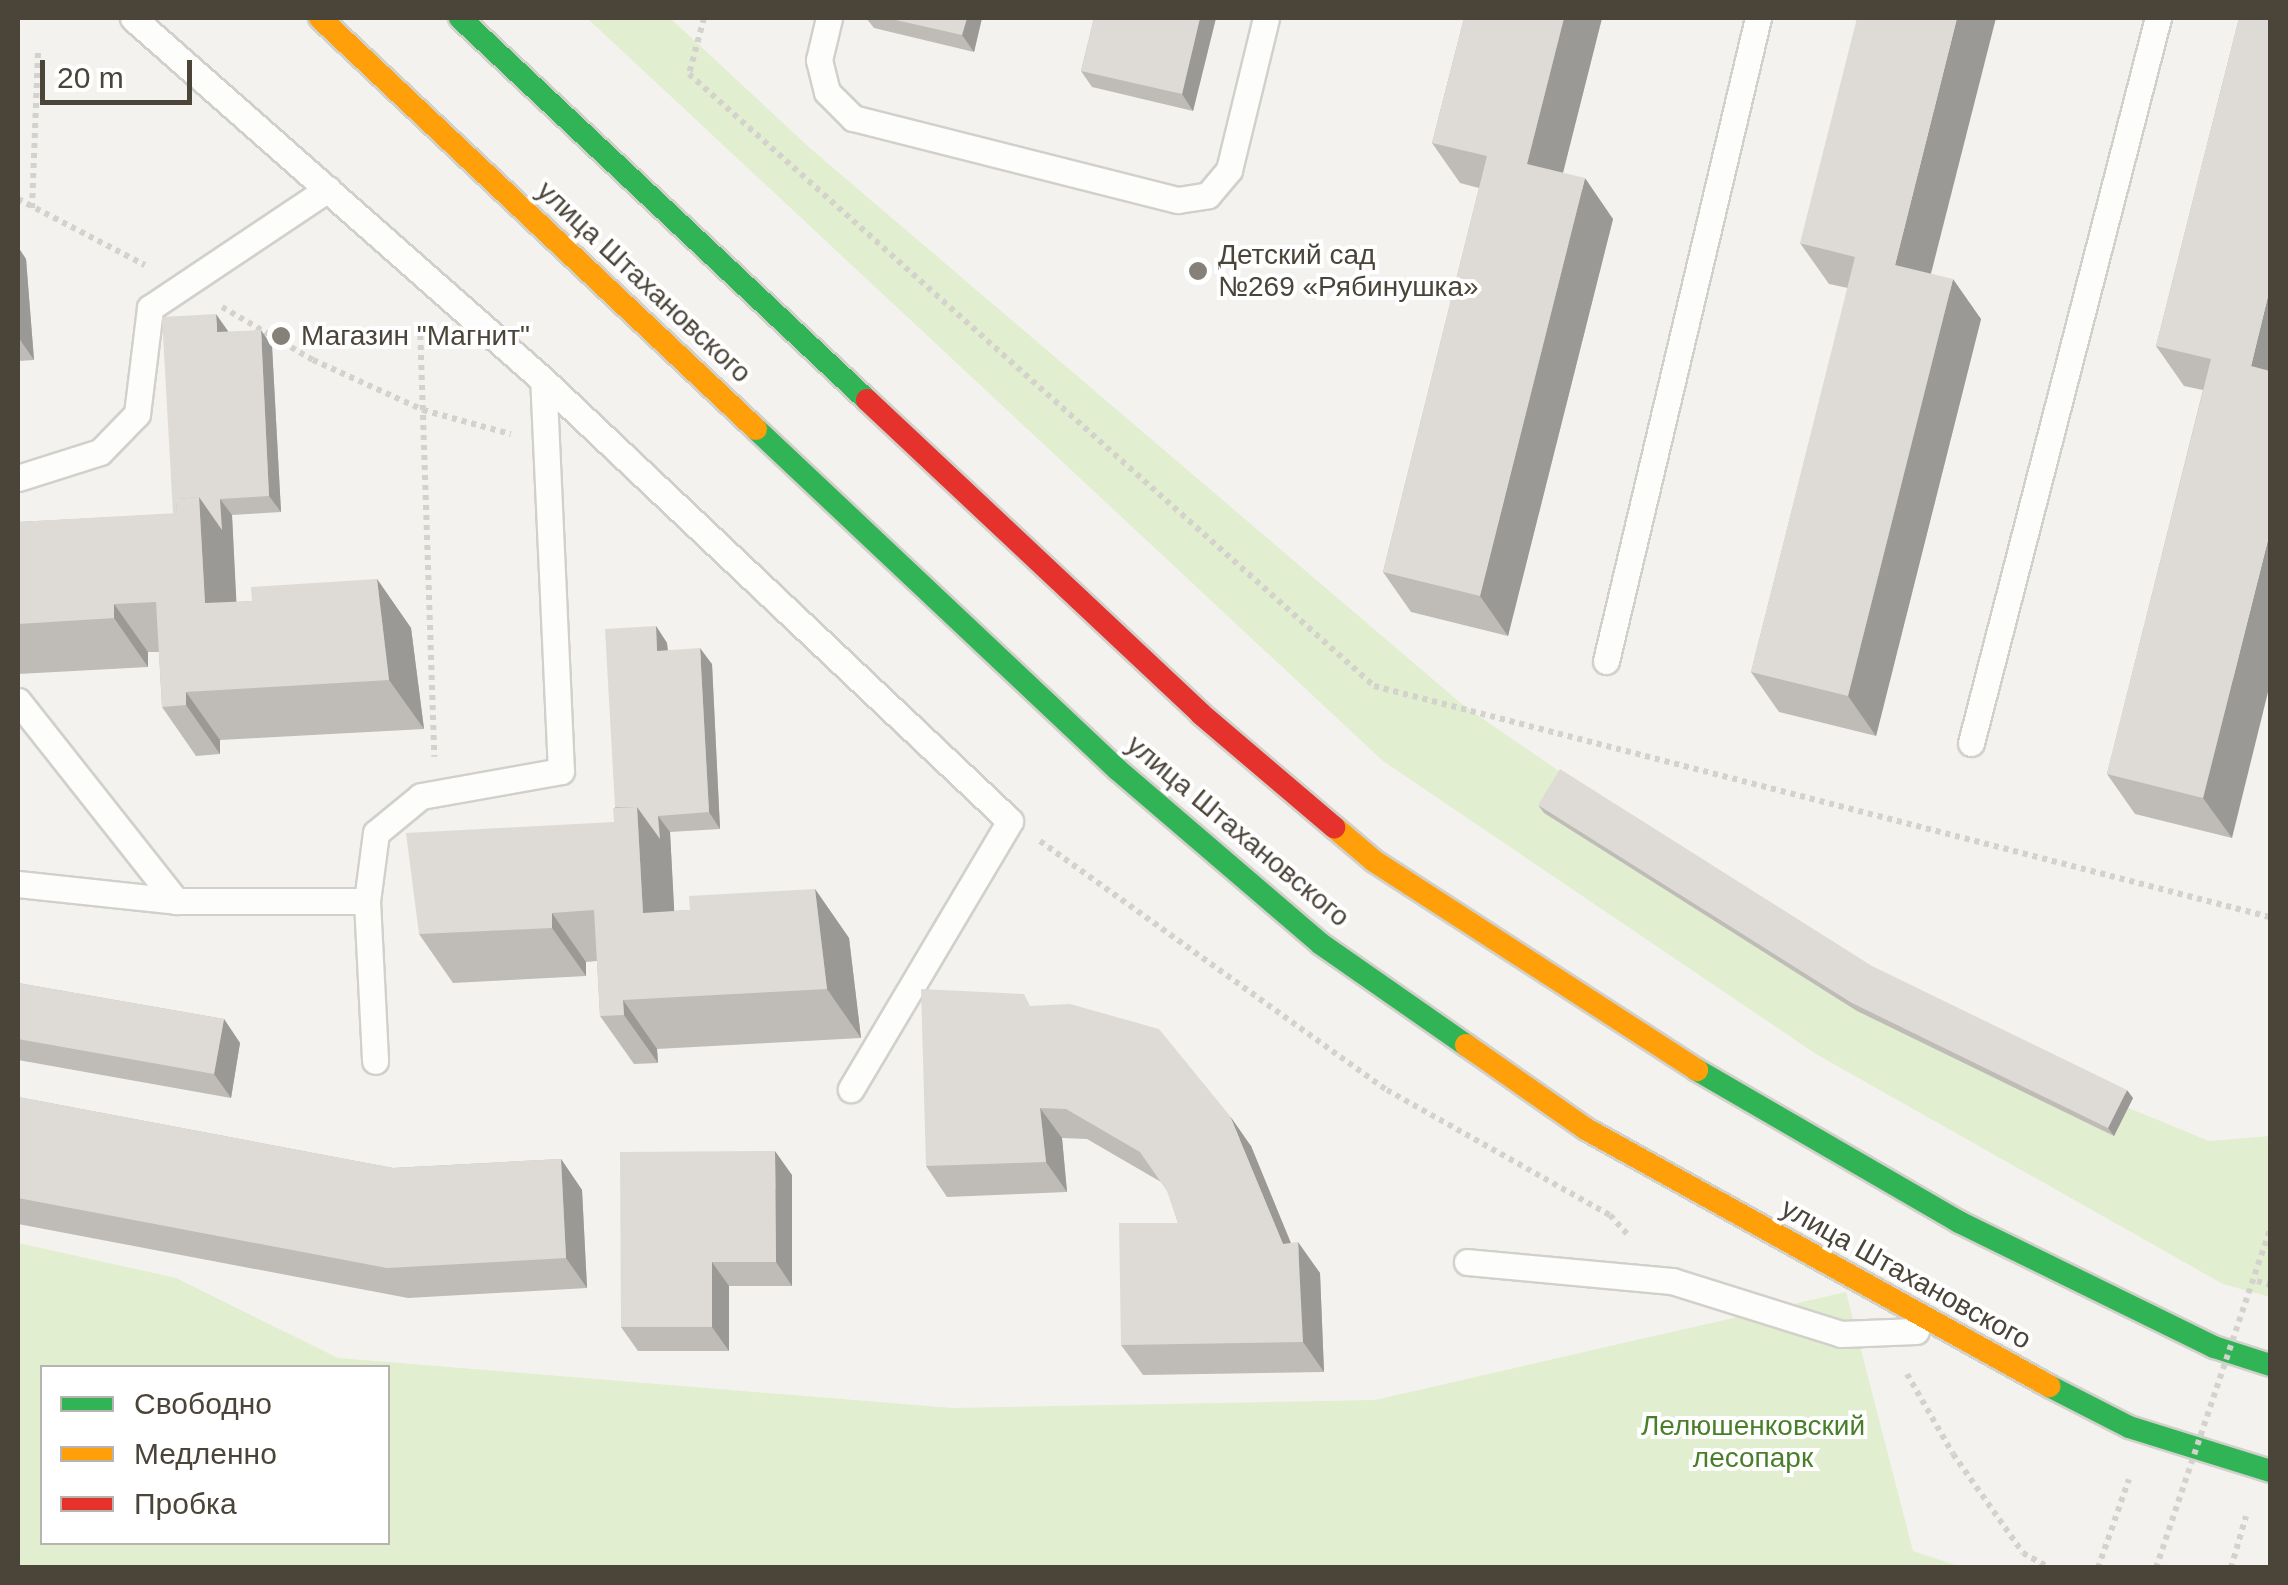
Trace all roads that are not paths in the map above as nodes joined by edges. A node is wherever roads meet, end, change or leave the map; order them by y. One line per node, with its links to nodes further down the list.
1 (133, 18): 8 (lane)
2 (320, 18): 20 (main road, улица Штахановского)
3 (460, 18): 21 (main road)
4 (829, 18): 5 (lane)
5 (1266, 18)
6 (1758, 18): 11 (lane)
7 (2158, 18): 13 (lane)
8 (328, 189): 9 (lane); 10 (lane)
9 (543, 380): 15 (lane); 18 (lane)
10 (21, 472)
11 (1606, 660)
12 (18, 701): 16 (lane)
13 (1971, 743)
14 (18, 884): 16 (lane)
15 (366, 900): 16 (lane); 17 (lane)
16 (176, 901)
17 (376, 1061)
18 (850, 1089)
19 (1468, 1262): 20 (lane)
20 (1941, 1330): 22 (main road, улица Штахановского)
21 (2270, 1365)
22 (2270, 1471)

